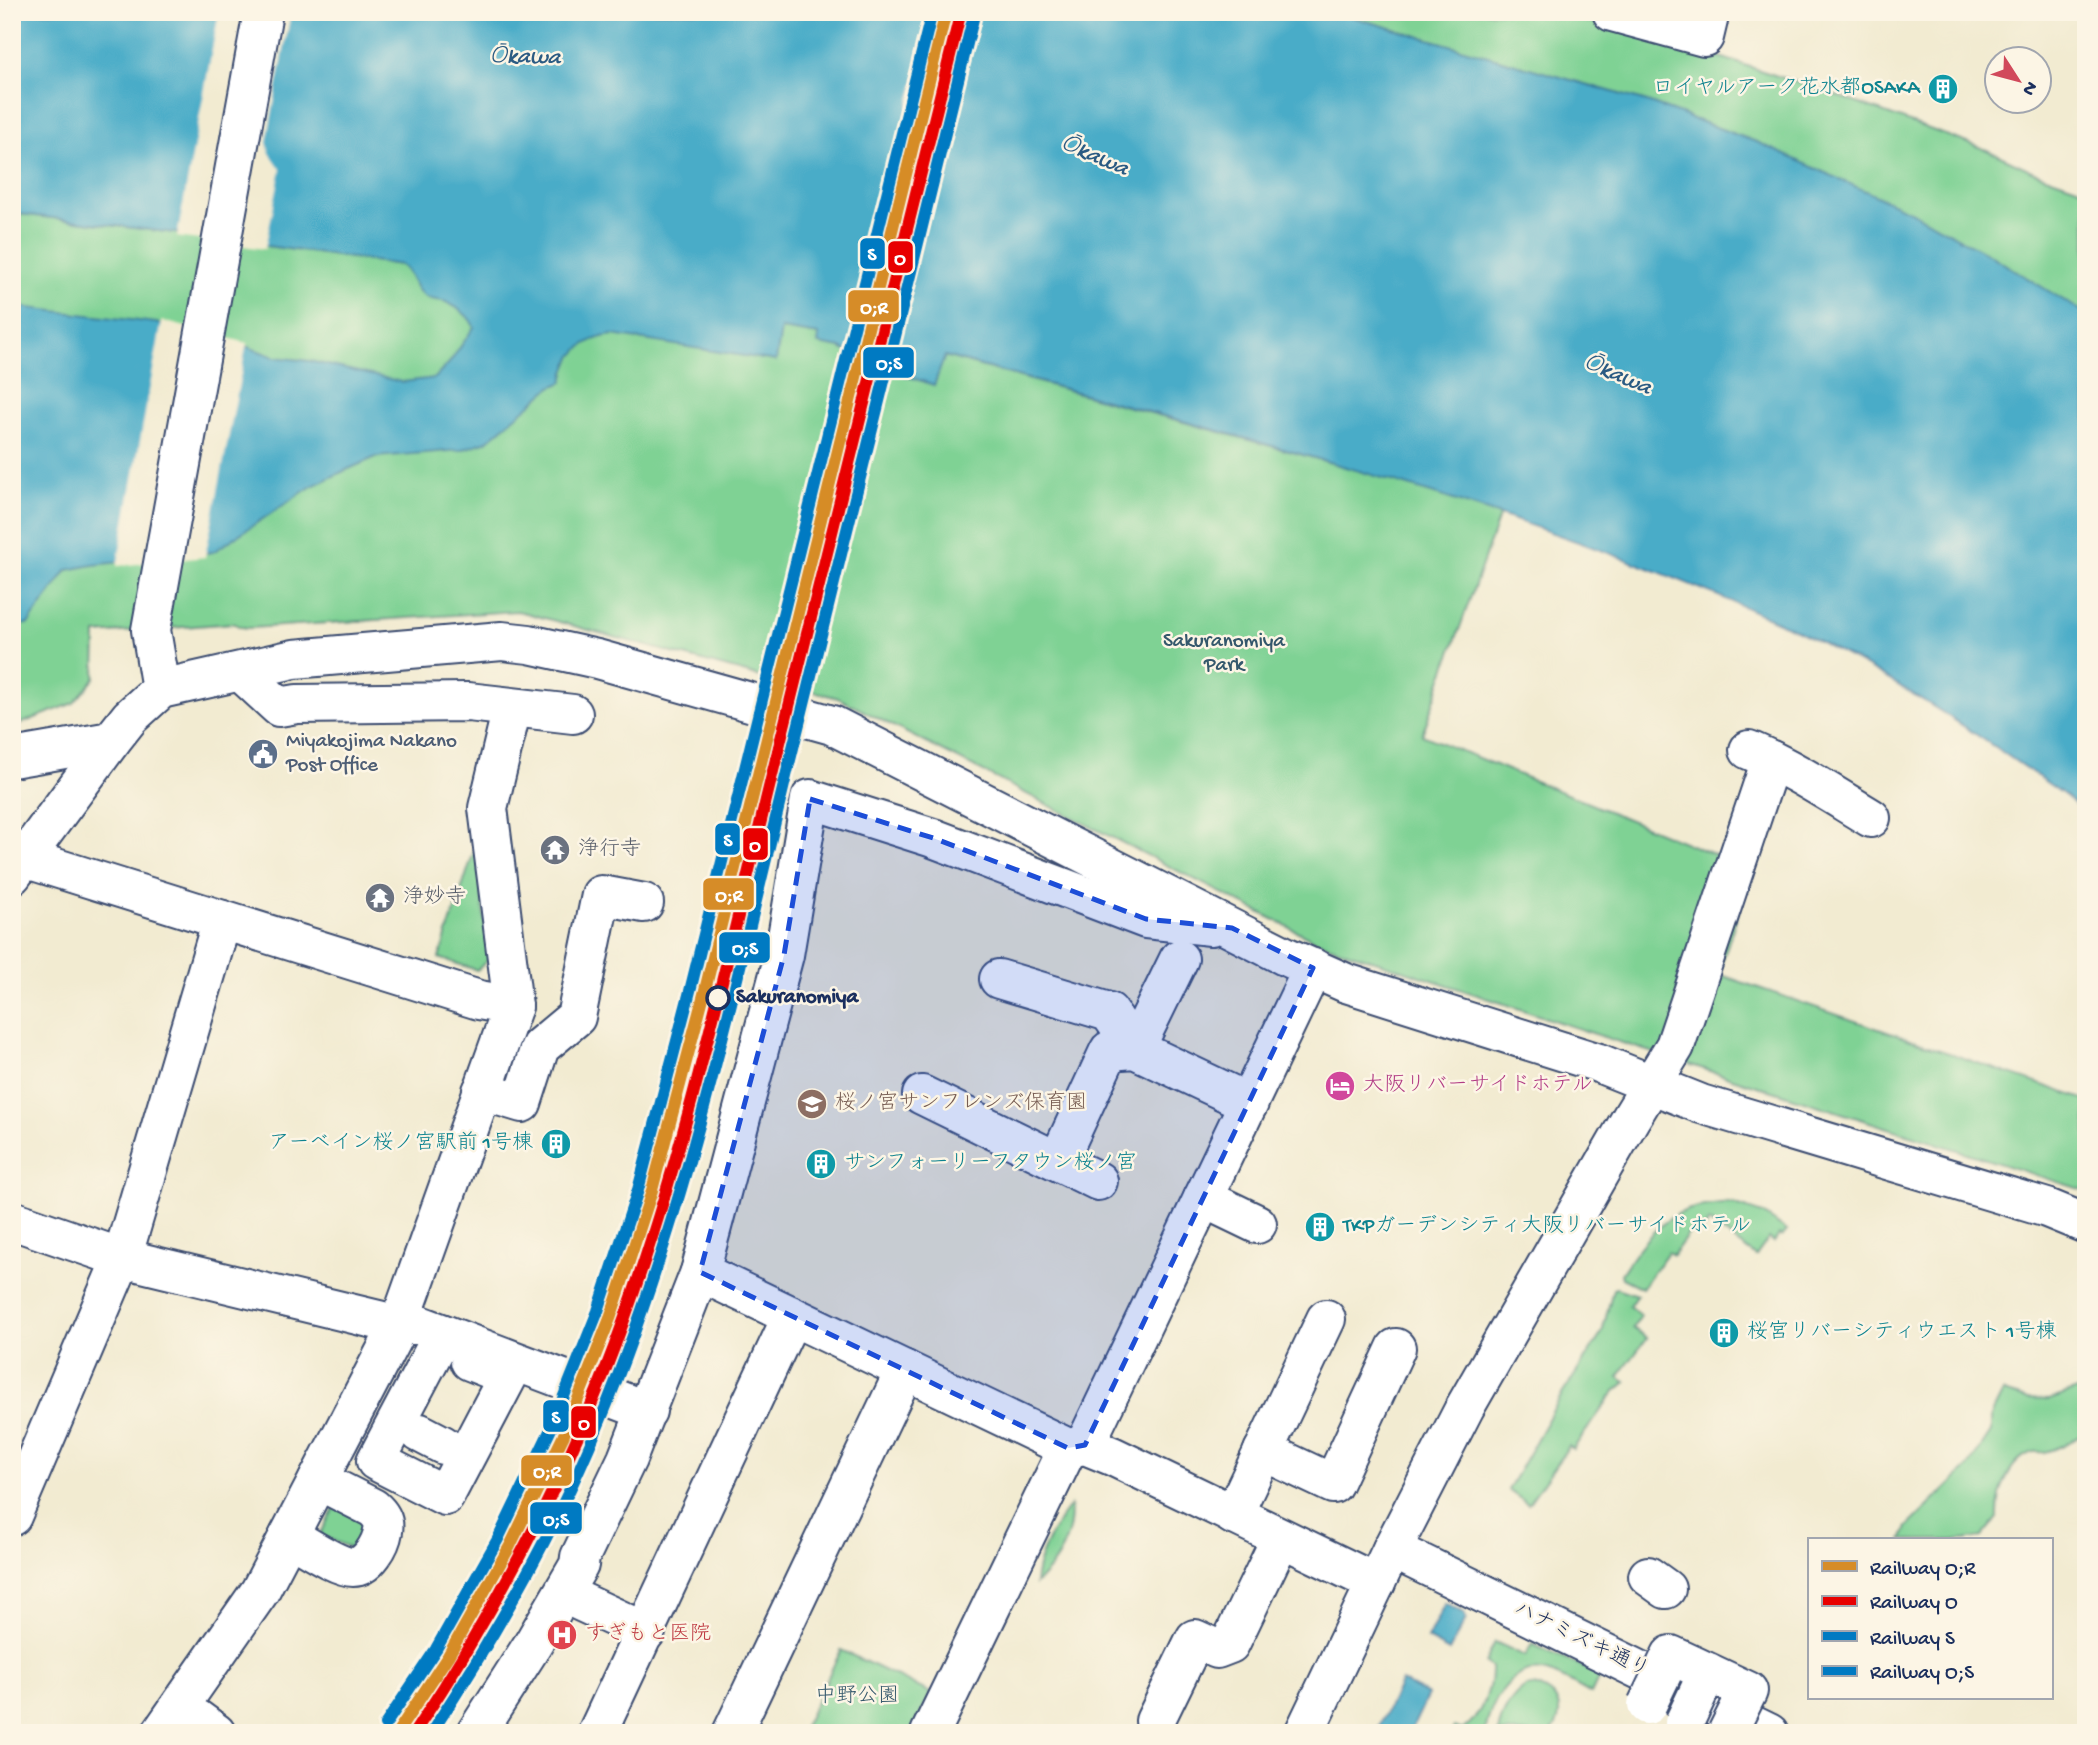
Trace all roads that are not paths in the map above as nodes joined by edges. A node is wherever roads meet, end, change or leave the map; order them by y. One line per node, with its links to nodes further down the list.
1 (263, 12): 5 (street)
2 (1612, 12): 3 (street)
3 (1710, 12)
4 (241, 672): 5 (street); 6 (street); 14 (street)
5 (161, 689): 8 (street)
6 (512, 708): 7 (street); 18 (street)
7 (573, 714)
8 (111, 741): 9 (street); 11 (street)
9 (12, 758)
10 (1871, 818): 20 (street)
11 (18, 867): 13 (street)
12 (644, 903): 21 (street)
13 (222, 920): 18 (street); 30 (street)
14 (1232, 928): 16 (street); 31 (street)
15 (1179, 959): 19 (street)
16 (1313, 968): 20 (street); 23 (street)
17 (999, 979): 19 (street)
18 (513, 1006): 21 (street)
19 (1135, 1049): 23 (street); 24 (street)
20 (1652, 1084): 29 (street); 47 (street)
21 (482, 1090): 34 (street)
22 (922, 1096): 24 (street)
23 (1249, 1103): 26 (street)
24 (1058, 1161): 25 (street)
25 (1098, 1181)
26 (1203, 1198): 28 (street); 39 (street)
27 (12, 1220): 30 (street)
28 (1257, 1224)
29 (2086, 1224)
30 (122, 1258): 34 (street); 44 (street)
31 (700, 1272): 32 (street); 38 (street)
32 (792, 1316): 37 (street); 50 (street)
33 (1326, 1319): 40 (street)
34 (399, 1325): 36 (street); 41 (street)
35 (1396, 1348): 40 (street)
36 (463, 1351): 38 (street); 42 (street); 42 (street); 42 (street)
37 (905, 1370): 39 (street); 60 (street)
38 (647, 1411): 49 (street)
39 (1077, 1447): 43 (street); 61 (street)
40 (1263, 1451): 43 (street)
41 (318, 1480): 45 (street); 45 (street)
42 (412, 1486)
43 (1233, 1515): 46 (street)
44 (12, 1516)
45 (289, 1536): 55 (street)
46 (1281, 1538): 48 (street); 52 (street)
47 (1392, 1549): 48 (street); 54 (street, ハナミズキ通り)
48 (1376, 1583): 62 (street)
49 (564, 1594): 50 (street); 58 (street)
50 (646, 1632): 59 (street)
51 (1708, 1672): 53 (street, bridge); 53 (street, bridge); 54 (street, bridge)
52 (1155, 1721)
53 (1694, 1728)
54 (1751, 1731)
55 (161, 1733)
56 (187, 1733): 57 (street)
57 (216, 1733)
58 (476, 1733)
59 (597, 1733)
60 (732, 1733)
61 (930, 1733)
62 (1304, 1733)

